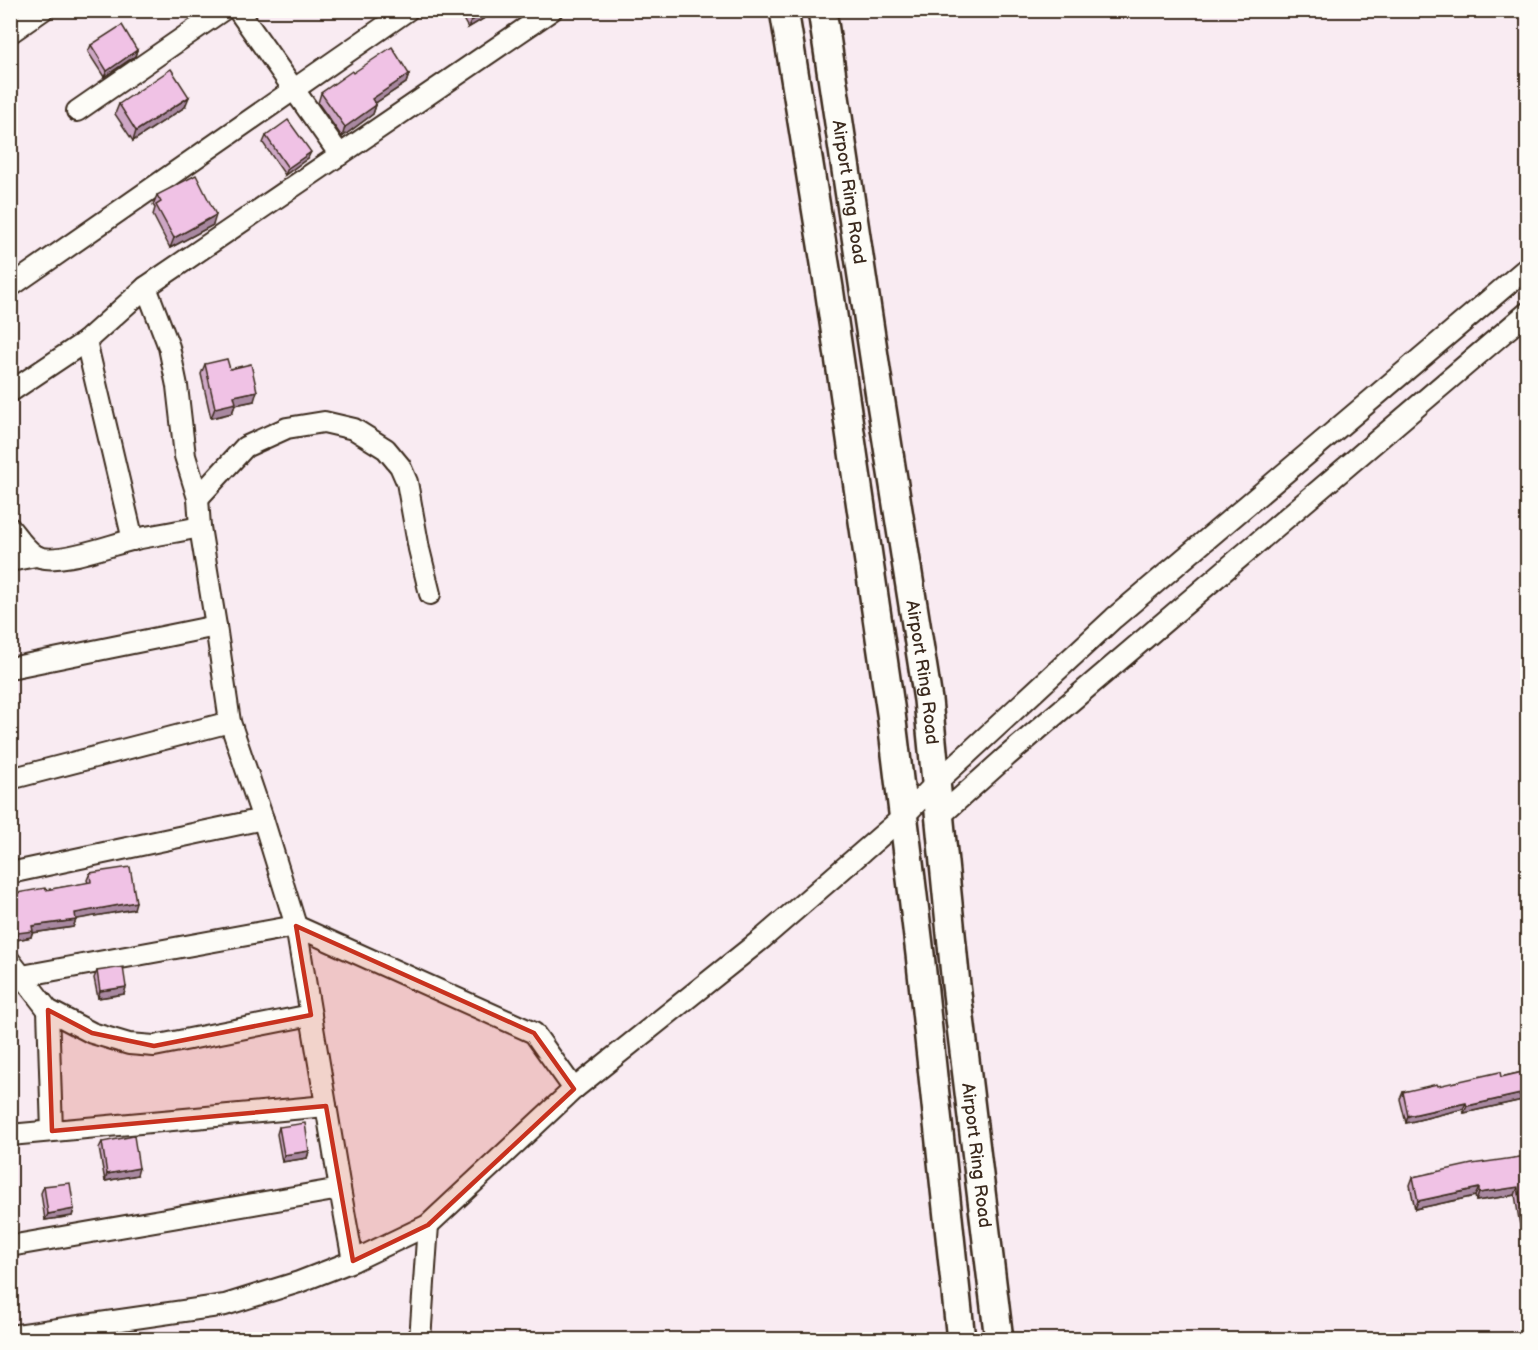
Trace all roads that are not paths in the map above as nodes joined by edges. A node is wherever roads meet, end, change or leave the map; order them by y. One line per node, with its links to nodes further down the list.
1 (43, 10): 8 (street)
2 (223, 10): 10 (street)
3 (238, 10): 9 (street)
4 (408, 10): 9 (street)
5 (552, 10): 11 (street)
6 (784, 10): 30 (main road, Airport Ring Road)
7 (822, 10): 29 (main road, Airport Ring Road)
8 (10, 33)
9 (293, 91): 11 (street); 13 (street)
10 (76, 111)
11 (340, 155): 14 (street)
12 (1527, 267): 29 (street)
13 (10, 287)
14 (146, 287): 16 (street); 18 (street)
15 (1527, 312): 31 (street)
16 (86, 341): 17 (street); 21 (street)
17 (10, 392)
18 (198, 498): 19 (street); 24 (street)
19 (200, 527): 21 (street); 25 (street)
20 (10, 528): 22 (street)
21 (133, 540): 22 (street)
22 (36, 556): 23 (street)
23 (10, 561)
24 (430, 594)
25 (216, 626): 26 (street); 27 (street)
26 (10, 668)
27 (230, 722): 28 (street); 32 (street)
28 (10, 779)
29 (936, 783): 30 (street); 31 (main road, Airport Ring Road)
30 (904, 816): 38 (street); 49 (main road, Airport Ring Road)
31 (939, 817): 50 (main road, Airport Ring Road)
32 (263, 819): 33 (street); 34 (street)
33 (10, 873)
34 (296, 926): 35 (street); 37 (street); 38 (street)
35 (16, 968): 36 (street)
36 (48, 1010): 37 (street); 40 (street)
37 (311, 1016): 39 (street)
38 (574, 1089): 43 (street)
39 (326, 1106): 40 (street); 42 (street)
40 (52, 1131): 41 (street)
41 (10, 1135)
42 (340, 1189): 44 (street); 45 (street)
43 (428, 1225): 45 (street); 48 (street)
44 (10, 1246)
45 (353, 1261): 46 (street)
46 (54, 1334): 47 (street)
47 (10, 1336)
48 (420, 1340)
49 (961, 1340)
50 (999, 1340)

